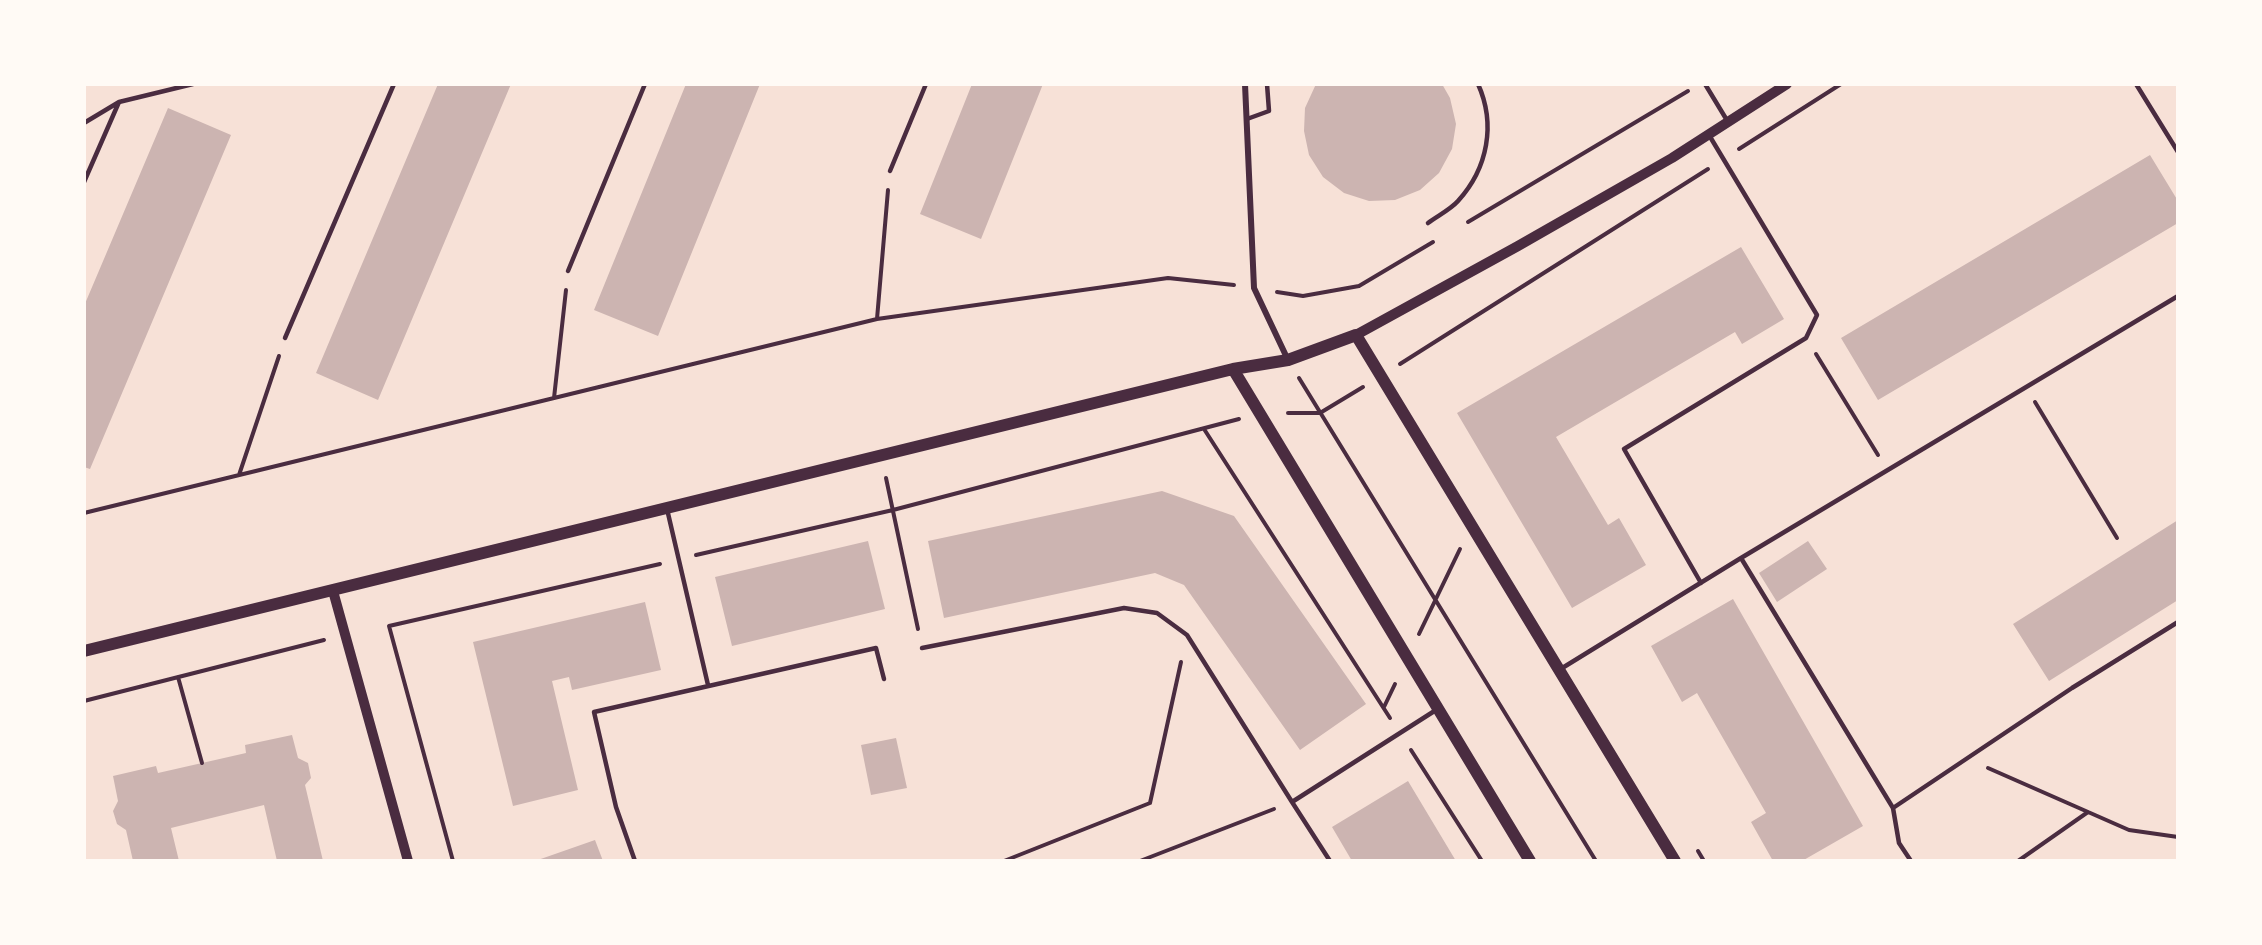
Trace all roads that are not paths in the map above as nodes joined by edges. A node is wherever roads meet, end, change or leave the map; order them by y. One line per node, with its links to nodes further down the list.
1 (194, 84): 11 (lane)
2 (394, 84): 23 (lane)
3 (645, 84): 20 (lane)
4 (926, 84): 17 (lane)
5 (1245, 84): 12 (street)
6 (1267, 84): 12 (lane)
7 (1479, 84): 19 (lane)
8 (1705, 84): 13 (lane)
9 (1787, 84): 13 (street)
10 (2136, 84): 16 (lane)
11 (119, 102): 14 (lane); 18 (lane)
12 (1247, 119): 24 (street)
13 (1728, 122): 15 (street)
14 (84, 123)
15 (1708, 134): 22 (street); 28 (lane)
16 (2178, 152)
17 (890, 171)
18 (84, 182)
19 (1428, 223)
20 (568, 271)
21 (2178, 296): 27 (lane)
22 (1356, 335): 24 (main road); 33 (main road)
23 (285, 338)
24 (1288, 360): 25 (main road)
25 (1233, 369): 26 (main road); 36 (main road)
26 (667, 508): 29 (main road); 35 (lane)
27 (1741, 558): 28 (lane); 38 (lane)
28 (1701, 583): 33 (lane)
29 (333, 591): 32 (main road); 39 (street)
30 (2178, 622): 38 (lane)
31 (922, 648): 37 (lane)
32 (84, 651)
33 (1559, 670): 43 (main road)
34 (884, 679): 35 (lane)
35 (708, 685): 40 (lane)
36 (1438, 708): 37 (lane); 42 (main road)
37 (1293, 802): 41 (lane)
38 (1893, 808): 44 (lane)
39 (408, 861)
40 (635, 861)
41 (1330, 861)
42 (1530, 861)
43 (1675, 861)
44 (1911, 861)

